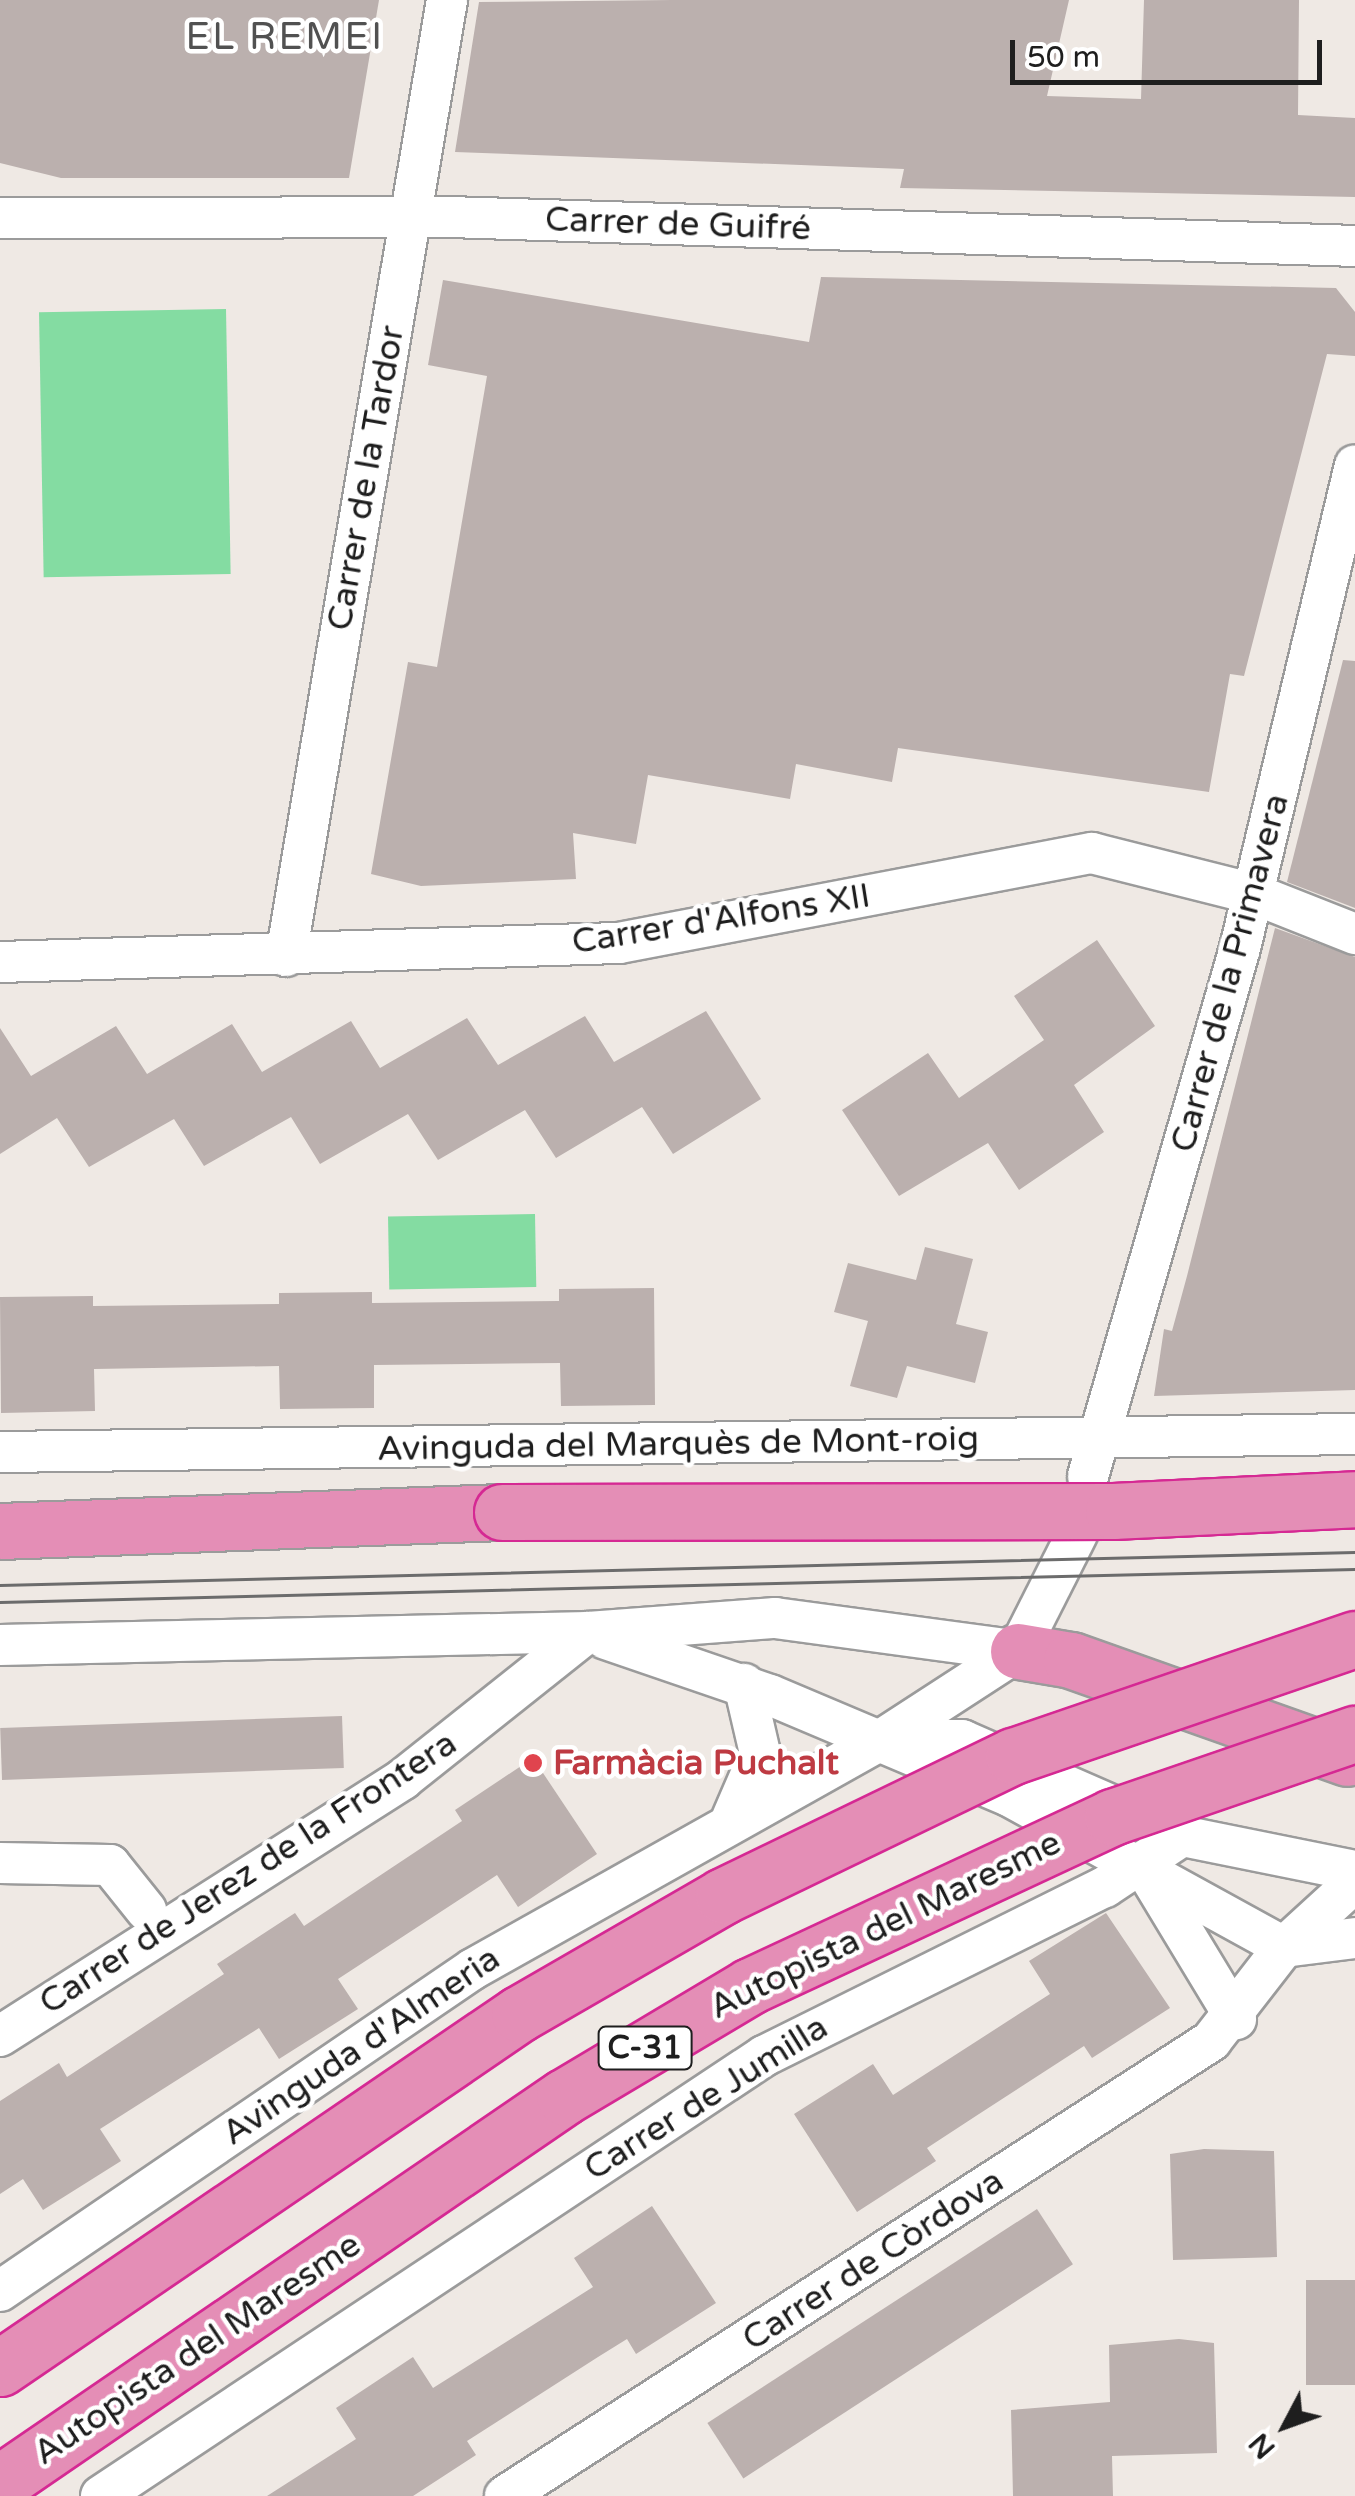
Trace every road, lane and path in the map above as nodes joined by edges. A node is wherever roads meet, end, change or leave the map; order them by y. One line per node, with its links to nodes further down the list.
1 (447, 0): 2 (street, Carrer de la Tardor)
2 (412, 216): 3 (street, Carrer de Guifré); 4 (street, Carrer de Guifré); 9 (street, Carrer de la Tardor)
3 (0, 218)
4 (1355, 246)
5 (1355, 466): 6 (street, Carrer de la Primavera)
6 (1346, 527): 7 (street, Carrer de la Primavera)
7 (1254, 894): 8 (street, Carrer d'Alfons XII); 9 (street, Carrer d'Alfons XII); 12 (street, Carrer de la Primavera)
8 (1355, 934)
9 (286, 956): 10 (street, Carrer d'Alfons XII)
10 (0, 962)
11 (1355, 1434): 12 (street, Avinguda del Marquès de Mont-roig)
12 (1104, 1439): 13 (street, Avinguda del Marquès de Mont-roig); 14 (street, Carrer de la Primavera)
13 (0, 1452)
14 (1088, 1476)
15 (1355, 1499): 16 (highway, bridge)
16 (0, 1531)
17 (1076, 1534): 21 (street)
18 (588, 1632): 20 (street); 21 (street); 22 (street); 36 (street, Carrer de Jerez de la Frontera)
19 (1355, 1638): 38 (highway, C-31, bridge)
20 (0, 1645)
21 (1018, 1651): 24 (street, Avinguda d'Almeria); 25 (highway)
22 (744, 1684): 24 (street); 26 (street)
23 (1355, 1734): 39 (highway, Autopista del Maresme / C-31, bridge)
24 (880, 1740): 26 (street, Avinguda d'Almeria); 27 (street); 29 (street)
25 (1355, 1760)
26 (732, 1818): 37 (street, Avinguda d'Almeria)
27 (1182, 1836): 29 (street, Carrer de Jumilla); 30 (street)
28 (0, 1863): 32 (street)
29 (1142, 1867): 34 (street); 35 (street); 40 (street, Carrer de Jumilla)
30 (1355, 1871)
31 (1355, 1882): 34 (street, Carrer de Còrdova)
32 (146, 1910)
33 (1355, 1938): 34 (street)
34 (1284, 1946): 35 (street, Carrer de Còrdova)
35 (1236, 2019): 41 (street, Carrer de Còrdova)
36 (0, 2036)
37 (0, 2291)
38 (0, 2368)
39 (0, 2483)
40 (101, 2496)
41 (506, 2496)

